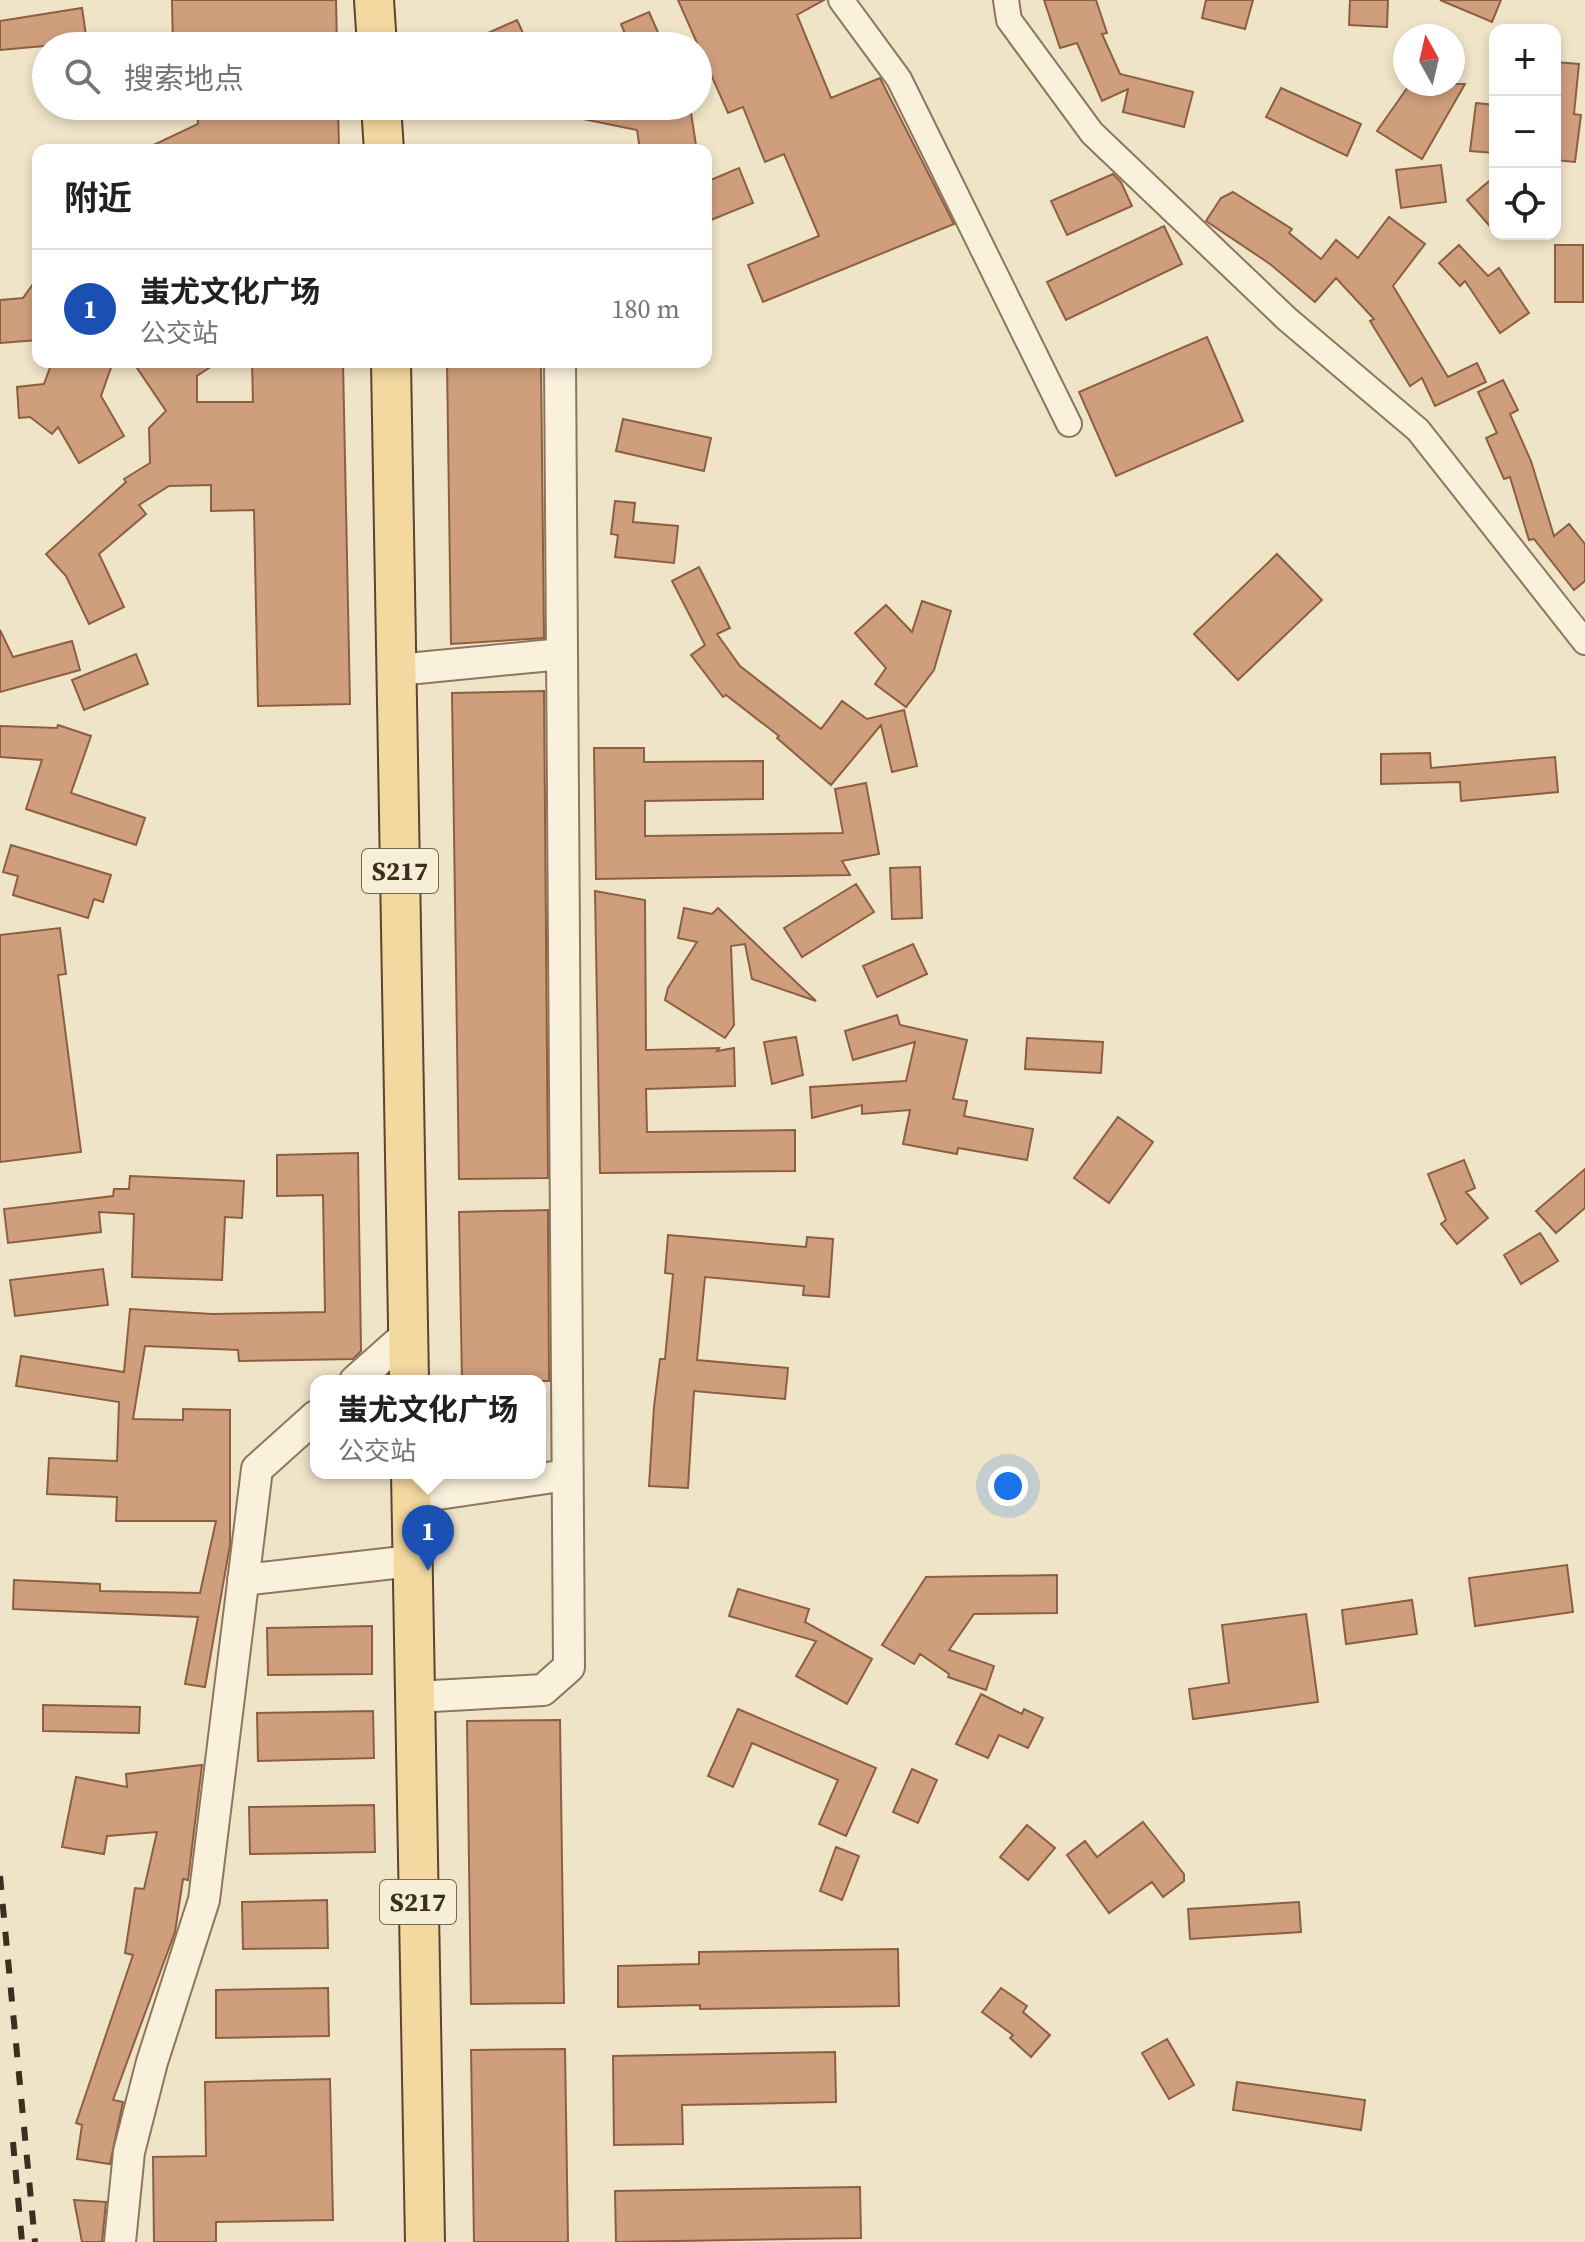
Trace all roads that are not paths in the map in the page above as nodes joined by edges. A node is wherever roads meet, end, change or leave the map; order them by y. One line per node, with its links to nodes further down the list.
1 (374, 0): 4 (main road)
2 (841, 0): 9 (street)
3 (1006, 0): 10 (street)
4 (376, 32)
5 (382, 120): 6 (main road)
6 (384, 144)
7 (391, 368): 12 (main road, S217)
8 (560, 368): 11 (street)
9 (1069, 424)
10 (1585, 642)
11 (562, 654): 12 (street); 17 (street)
12 (397, 670): 13 (main road, S217)
13 (408, 1334): 14 (street); 15 (main road, S217)
14 (362, 1375)
15 (409, 1375)
16 (310, 1421): 22 (street)
17 (567, 1475): 18 (street); 23 (street)
18 (546, 1476)
19 (510, 1479): 20 (street)
20 (411, 1486): 21 (main road, S217)
21 (412, 1561): 22 (street); 23 (main road, S217)
22 (243, 1580): 24 (street)
23 (415, 1697): 25 (main road, S217)
24 (120, 2242)
25 (425, 2242)

